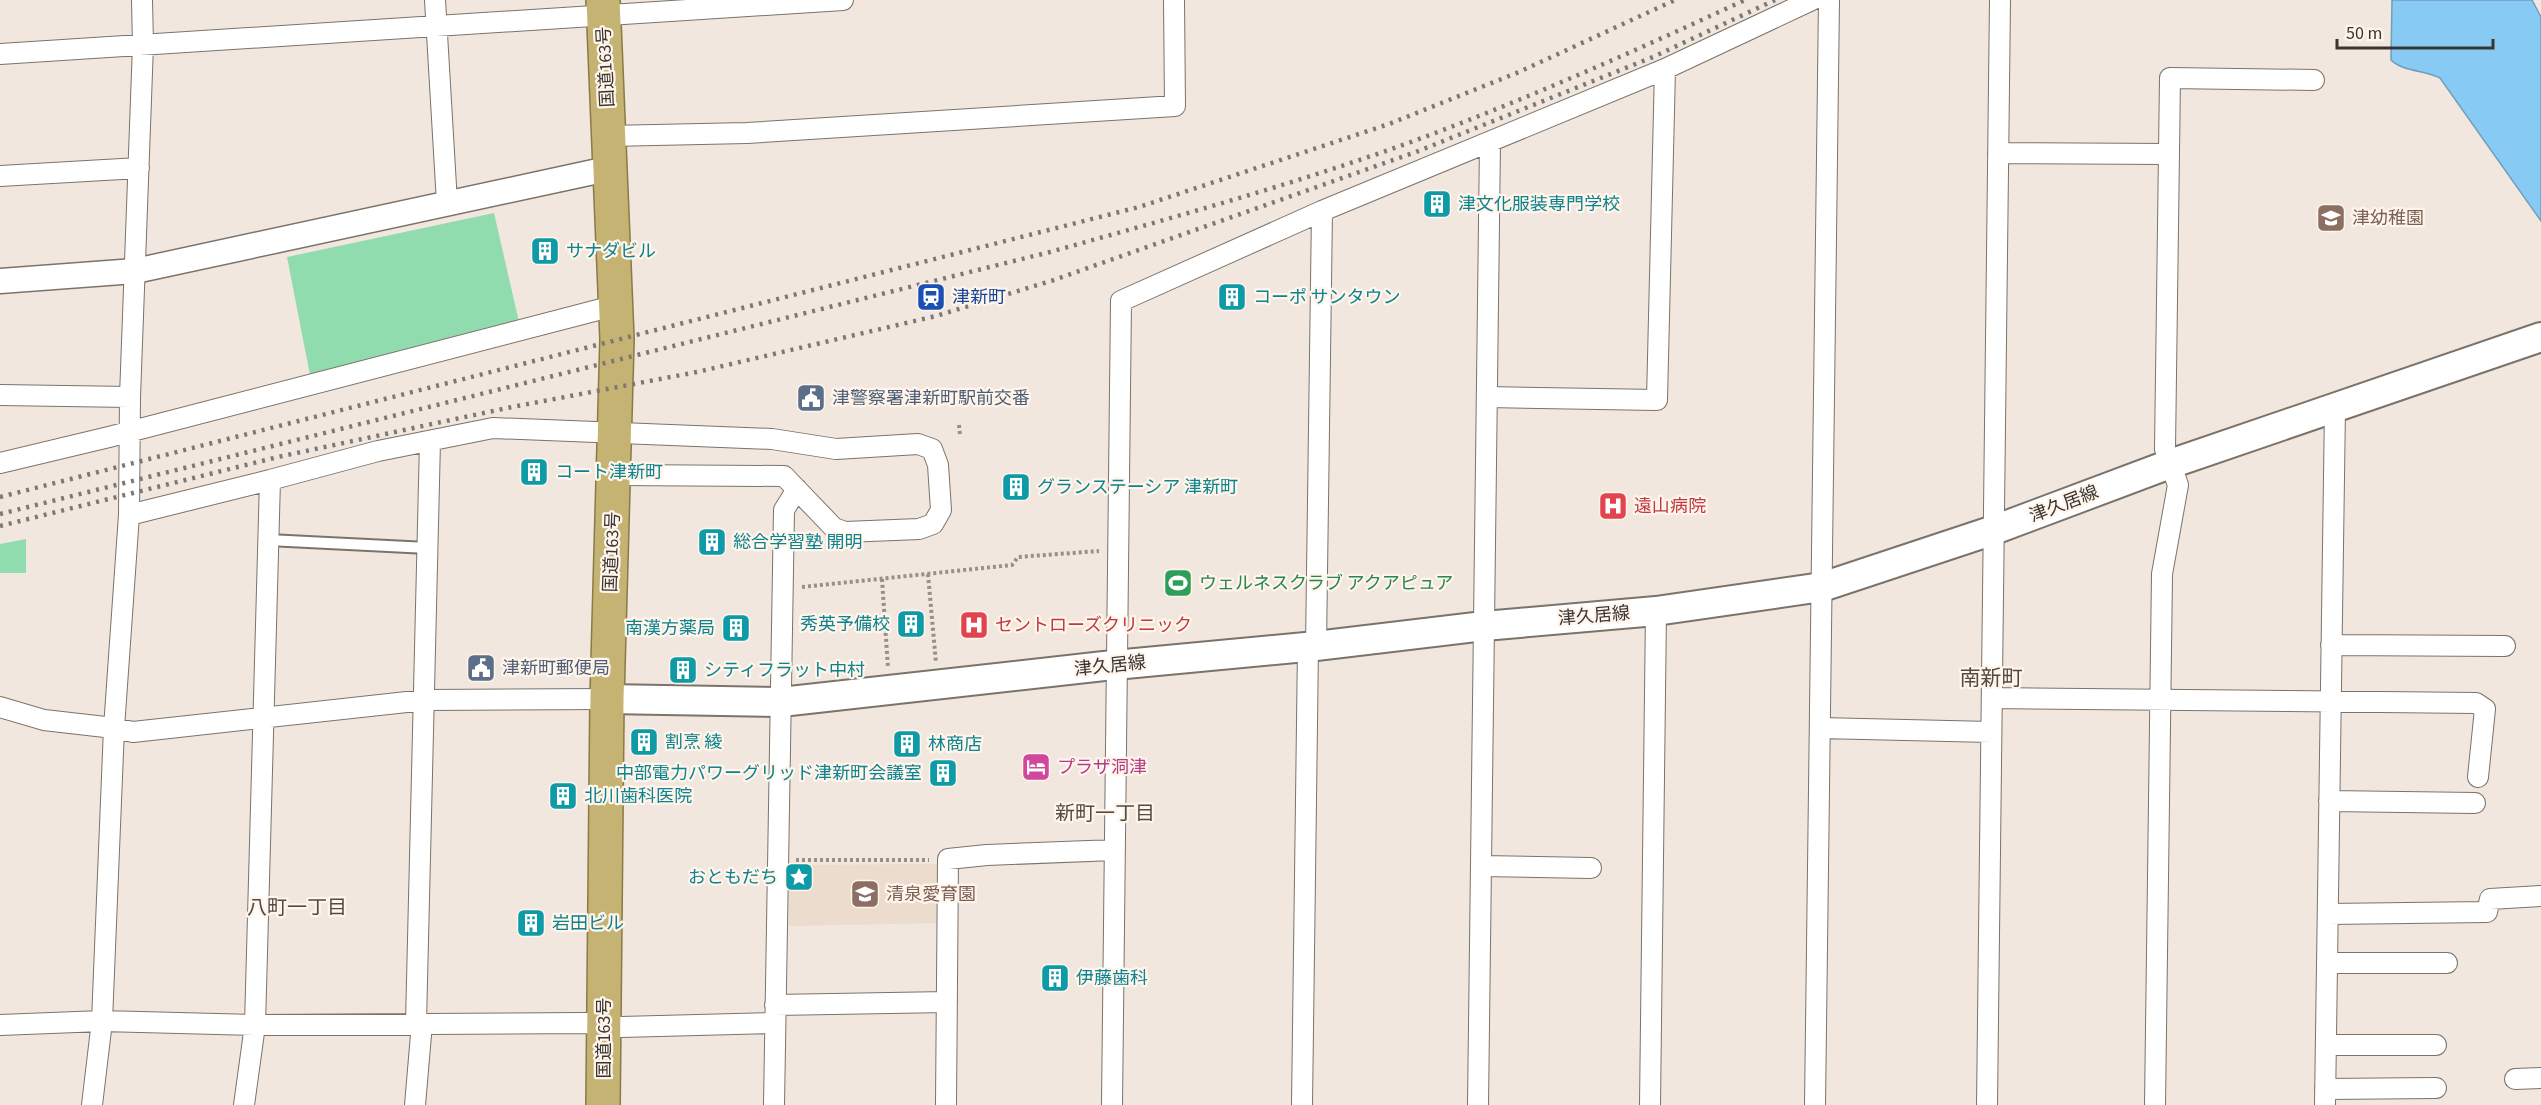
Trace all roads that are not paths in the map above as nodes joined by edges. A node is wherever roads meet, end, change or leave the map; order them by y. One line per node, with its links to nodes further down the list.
1 (142, 0): 11 (street)
2 (435, 0): 10 (street)
3 (843, 0): 8 (street)
4 (1174, 0): 15 (street)
5 (1812, 0): 13 (street)
6 (1829, 0): 44 (street)
7 (2000, 0): 17 (street)
8 (766, 2): 9 (street)
9 (604, 7): 10 (street); 15 (highway, 国道163号)
10 (437, 26): 11 (street); 22 (street)
11 (143, 45): 12 (street); 19 (street)
12 (0, 54)
13 (1665, 69): 16 (street); 30 (street)
14 (2314, 80): 18 (street)
15 (609, 136): 20 (highway, 国道163号)
16 (1490, 142): 23 (street); 30 (street)
17 (1998, 153): 18 (street); 41 (street)
18 (2169, 154): 36 (street)
19 (139, 168): 21 (street); 24 (street)
20 (612, 168): 22 (street); 26 (highway, 国道163号)
21 (0, 176)
22 (447, 203): 24 (street)
23 (1322, 211): 49 (street); 50 (street)
24 (135, 271): 25 (street); 29 (street)
25 (0, 281)
26 (617, 305): 32 (street); 33 (highway, 国道163号)
27 (2541, 337): 31 (main road, 津久居線)
28 (0, 395): 29 (street)
29 (130, 397): 32 (street)
30 (1487, 397): 46 (street)
31 (2335, 407): 36 (main road, 津久居線); 47 (street)
32 (130, 431): 35 (street); 40 (street)
33 (615, 434): 34 (street); 37 (highway, 国道163号); 39 (street)
34 (430, 441): 38 (street); 43 (street)
35 (0, 463)
36 (2170, 464): 41 (main road, 津久居線); 54 (street)
37 (615, 475): 39 (street); 52 (highway, 国道163号)
38 (270, 480): 40 (street); 42 (street)
39 (797, 489): 55 (street)
40 (129, 515): 59 (street)
41 (1994, 530): 44 (main road, 津久居線); 51 (street)
42 (268, 540): 43 (lane); 58 (street)
43 (428, 548): 53 (street)
44 (1822, 587): 45 (main road, 津久居線); 60 (street)
45 (1656, 611): 46 (main road, 津久居線); 94 (street)
46 (1484, 626): 49 (main road, 津久居線); 66 (street)
47 (2331, 645): 48 (street); 56 (street)
48 (2505, 646)
49 (1312, 647): 50 (main road, 津久居線); 92 (street)
50 (1118, 664): 55 (main road, 津久居線); 65 (street)
51 (1992, 698): 54 (street); 61 (street)
52 (607, 699): 53 (street); 55 (main road, 津久居線); 76 (highway, 国道163号)
53 (425, 700): 58 (street); 75 (street)
54 (2161, 700): 56 (street); 97 (street)
55 (780, 702): 73 (street)
56 (2331, 702): 62 (street); 63 (street)
57 (0, 707): 59 (street)
58 (262, 717): 59 (street); 78 (street)
59 (114, 728): 74 (street)
60 (1820, 728): 61 (street); 95 (street)
61 (1991, 732): 96 (street)
62 (2478, 777)
63 (2330, 801): 64 (street); 69 (street)
64 (2475, 802)
65 (1115, 850): 72 (street); 91 (street)
66 (1481, 866): 67 (street); 93 (street)
67 (1591, 868)
68 (2541, 896): 69 (street)
69 (2328, 914): 70 (street)
70 (2327, 963): 71 (street); 79 (street)
71 (2447, 963)
72 (947, 1002): 73 (street); 90 (street)
73 (775, 1014): 76 (street); 89 (street)
74 (102, 1021): 77 (street); 78 (street); 85 (street)
75 (419, 1023): 76 (street); 78 (street); 87 (street)
76 (604, 1024): 88 (highway, 国道163号)
77 (0, 1025)
78 (255, 1025): 86 (street)
79 (2326, 1045): 80 (street); 84 (street)
80 (2436, 1045)
81 (2541, 1078): 82 (street)
82 (2515, 1079)
83 (2436, 1088): 84 (street)
84 (2325, 1097)
85 (92, 1105)
86 (244, 1105)
87 (415, 1105)
88 (603, 1105)
89 (774, 1105)
90 (946, 1105)
91 (1112, 1105)
92 (1302, 1105)
93 (1478, 1105)
94 (1650, 1105)
95 (1815, 1105)
96 (1987, 1105)
97 (2155, 1105)

